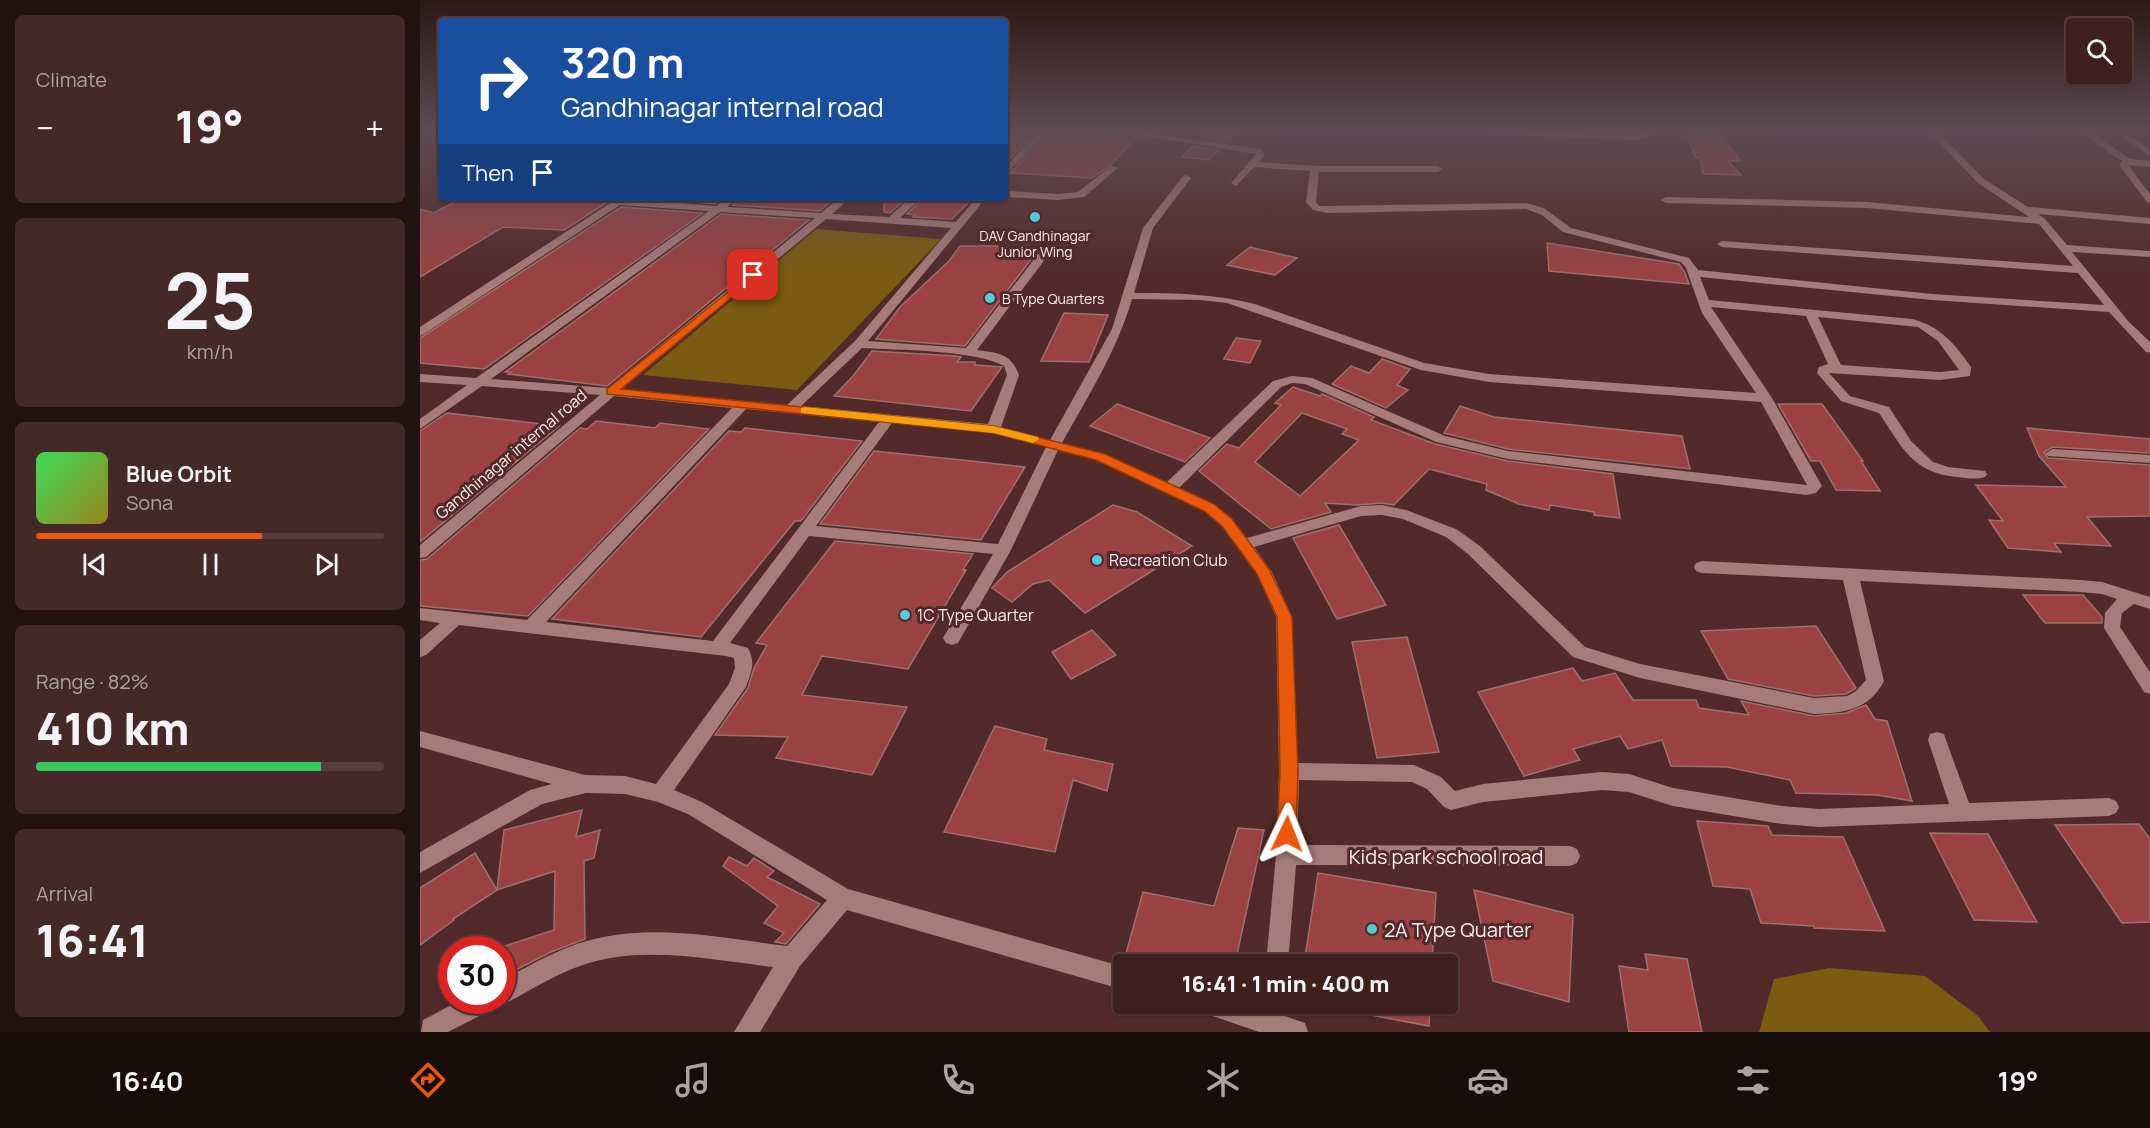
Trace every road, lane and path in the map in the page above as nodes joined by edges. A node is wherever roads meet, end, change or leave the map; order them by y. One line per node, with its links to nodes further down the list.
1 (1100, 179): 8 (street)
2 (1185, 179): 30 (street)
3 (1239, 179): 7 (street)
4 (1314, 179): 29 (street)
5 (1979, 179): 18 (street)
6 (2134, 179): 10 (street)
7 (1236, 183)
8 (1008, 194)
9 (1666, 200): 21 (street)
10 (2150, 200)
11 (619, 201): 34 (street)
12 (632, 201): 17 (street)
13 (729, 201): 17 (street)
14 (842, 201): 19 (street, Gandhinagar internal road)
15 (913, 201): 20 (street)
16 (978, 201): 23 (street)
17 (718, 209): 19 (street); 40 (street)
18 (2028, 210): 21 (street); 22 (street)
19 (824, 216): 20 (street); 41 (street, Gandhinagar internal road)
20 (891, 221): 23 (street)
21 (2042, 221): 25 (street)
22 (2150, 221)
23 (957, 225): 35 (street)
24 (1722, 244): 28 (street)
25 (2065, 248): 26 (street); 28 (street)
26 (2150, 254)
27 (1042, 256): 37 (street)
28 (2082, 270): 32 (street)
29 (1693, 273): 31 (street); 32 (street)
30 (1128, 296): 42 (street); 48 (street)
31 (1704, 303): 33 (street); 42 (street)
32 (2113, 309): 36 (street)
33 (1810, 313): 38 (street); 38 (street)
34 (420, 332)
35 (858, 344): 37 (street); 44 (street)
36 (2150, 350)
37 (969, 352): 47 (street)
38 (1836, 368): 51 (street)
39 (420, 378): 40 (street)
40 (479, 382): 41 (street); 46 (street)
41 (611, 392): 43 (street); 56 (street, Gandhinagar internal road)
42 (1766, 398): 52 (street)
43 (742, 405): 44 (street); 63 (street)
44 (791, 409): 45 (street)
45 (888, 419): 47 (street); 53 (street)
46 (420, 425)
47 (993, 429): 48 (street)
48 (1054, 444): 52 (street); 55 (street)
49 (2053, 453): 50 (street)
50 (2150, 459)
51 (1980, 474)
52 (1169, 489): 54 (street)
53 (806, 530): 55 (street); 65 (street)
54 (1244, 544): 58 (street); 70 (street)
55 (1003, 550): 64 (street)
56 (420, 553)
57 (1702, 567): 58 (street)
58 (1850, 574): 59 (street)
59 (2132, 597): 60 (street); 67 (street)
60 (2150, 603)
61 (420, 614): 62 (street)
62 (456, 618): 63 (street); 66 (street)
63 (531, 627): 65 (street)
64 (952, 638)
65 (717, 648): 72 (street)
66 (420, 650)
67 (2150, 687)
68 (420, 739): 71 (street)
69 (1938, 740): 74 (street)
70 (1289, 771): 74 (street); 75 (street)
71 (586, 784): 72 (street); 77 (street)
72 (660, 794): 78 (street)
73 (2109, 807): 74 (street)
74 (1962, 812)
75 (1286, 855): 76 (street, Kids park school road); 79 (street)
76 (1570, 856)
77 (420, 863)
78 (843, 898): 80 (street); 81 (street)
79 (1278, 954)
80 (792, 958): 82 (street); 87 (street)
81 (1113, 976)
82 (516, 986)
83 (459, 1014): 86 (street)
84 (1248, 1014): 85 (street)
85 (1272, 1020): 88 (street)
86 (431, 1028)
87 (746, 1032)
88 (1296, 1032)

